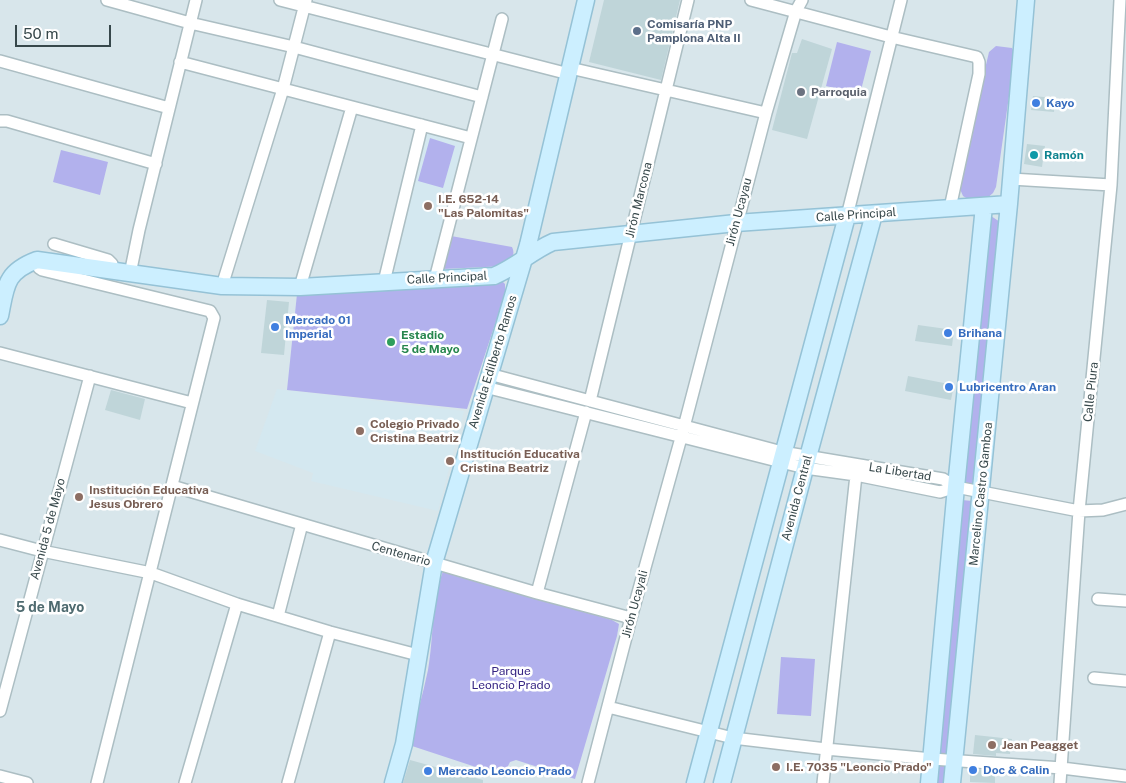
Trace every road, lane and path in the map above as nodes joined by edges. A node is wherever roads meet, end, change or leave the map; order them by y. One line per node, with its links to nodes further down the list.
1 (107, 0): 14 (street)
2 (196, 0): 14 (street)
3 (280, 0): 11 (street)
4 (586, 0): 20 (main road, Avenida Edilberto Ramos)
5 (688, 0): 22 (street, Jirón Marcona)
6 (751, 0): 12 (street)
7 (802, 0): 12 (street, Jirón Ucayau)
8 (901, 0): 15 (street)
9 (1026, 0): 31 (main road, Marcelino Castro Gamboa)
10 (1120, 0): 32 (street, Calle Piura)
11 (305, 3): 16 (street); 17 (street)
12 (796, 11): 15 (street); 26 (street, Jirón Ucayau)
13 (502, 19): 17 (street)
14 (190, 23): 16 (street); 19 (street)
15 (891, 38): 35 (street); 37 (street)
16 (294, 48): 21 (street); 23 (street)
17 (493, 54): 20 (street); 23 (street)
18 (0, 61): 25 (street)
19 (180, 62): 21 (street); 25 (street)
20 (569, 71): 22 (street); 42 (main road, Avenida Edilberto Ramos)
21 (283, 89): 24 (street); 48 (street)
22 (666, 90): 26 (street); 39 (street, Jirón Marcona)
23 (482, 97): 29 (street)
24 (352, 107): 28 (street); 49 (street)
25 (169, 108): 30 (street)
26 (766, 112): 38 (street, Jirón Ucayau)
27 (0, 121): 30 (street)
28 (422, 125): 29 (street); 47 (street)
29 (471, 138): 45 (street)
30 (156, 164): 44 (street)
31 (1011, 179): 32 (street); 33 (main road, Marcelino Castro Gamboa)
32 (1112, 185): 65 (street, Calle Piura)
33 (1009, 204): 34 (main road, Calle Principal); 63 (main road, Marcelino Castro Gamboa)
34 (984, 206): 35 (main road, Calle Principal); 62 (main road, Marcelino Castro Gamboa)
35 (950, 208): 36 (main road, Calle Principal)
36 (874, 214): 37 (main road, Calle Principal); 59 (main road, Avenida Central)
37 (847, 216): 38 (main road, Calle Principal); 58 (main road, Avenida Central)
38 (736, 223): 39 (main road, Calle Principal); 57 (street, Jirón Ucayau)
39 (631, 234): 42 (main road, Calle Principal); 54 (street, Jirón Marcona)
40 (54, 244): 43 (street)
41 (37, 260): 43 (main road, Calle Principal); 46 (main road); 55 (street)
42 (524, 260): 45 (main road, Calle Principal); 53 (main road, Avenida Edilberto Ramos)
43 (112, 271): 44 (main road, Calle Principal)
44 (130, 274): 48 (main road, Calle Principal)
45 (435, 279): 47 (main road, Calle Principal)
46 (3, 280): 50 (main road)
47 (384, 282): 49 (main road, Calle Principal)
48 (222, 286): 49 (main road, Calle Principal)
49 (300, 287)
50 (0, 316)
51 (0, 353): 52 (street)
52 (90, 376): 55 (street); 68 (street, Avenida 5 de Mayo)
53 (487, 381): 54 (street, La Libertad); 56 (street, La Libertad); 69 (main road, Avenida Edilberto Ramos)
54 (590, 401): 57 (street, La Libertad)
55 (192, 403): 61 (street)
56 (586, 412): 57 (street, La Libertad); 71 (street)
57 (683, 431): 58 (street, La Libertad); 76 (street, Jirón Ucayali)
58 (781, 457): 59 (street, La Libertad); 83 (main road, Avenida Central)
59 (806, 463): 60 (street, La Libertad); 62 (street, La Libertad); 84 (main road, Avenida Central)
60 (856, 475): 62 (street, La Libertad); 85 (street)
61 (172, 486): 66 (street, Centenario); 70 (street)
62 (956, 487): 63 (street); 86 (main road, Marcelino Castro Gamboa)
63 (982, 492): 65 (street); 87 (main road, Marcelino Castro Gamboa)
64 (1126, 504): 65 (street)
65 (1079, 511): 88 (street, Calle Piura)
66 (302, 524): 69 (street, Centenario); 75 (street)
67 (0, 540): 68 (street)
68 (42, 551): 70 (street); 82 (street, Avenida 5 de Mayo)
69 (434, 563): 71 (street, Centenario); 78 (main road, Avenida Edilberto Ramos)
70 (151, 573): 74 (street); 92 (street)
71 (537, 593): 76 (street, Centenario)
72 (1098, 599): 73 (street)
73 (1126, 601)
74 (237, 604): 75 (street); 93 (street)
75 (278, 616): 77 (street)
76 (631, 618): 81 (street, Jirón Ucayali)
77 (330, 632): 78 (street); 94 (street)
78 (418, 655): 95 (main road, Avenida Edilberto Ramos)
79 (1094, 678): 80 (street)
80 (1126, 681)
81 (608, 707): 83 (street); 96 (street, Jirón Ucayali)
82 (0, 711)
83 (709, 731): 84 (street); 97 (main road, Avenida Central)
84 (734, 738): 85 (street); 98 (main road, Avenida Central)
85 (826, 749): 86 (street); 99 (street)
86 (932, 759): 87 (street); 100 (main road, Marcelino Castro Gamboa)
87 (954, 760): 88 (street); 101 (main road, Marcelino Castro Gamboa)
88 (1062, 768): 90 (street); 102 (street, Calle Piura)
89 (0, 776): 91 (street)
90 (1118, 778)
91 (27, 783)
92 (97, 783)
93 (185, 783)
94 (288, 783)
95 (393, 783)
96 (588, 783)
97 (695, 783)
98 (722, 783)
99 (823, 783)
100 (929, 783)
101 (952, 783)
102 (1060, 783)

